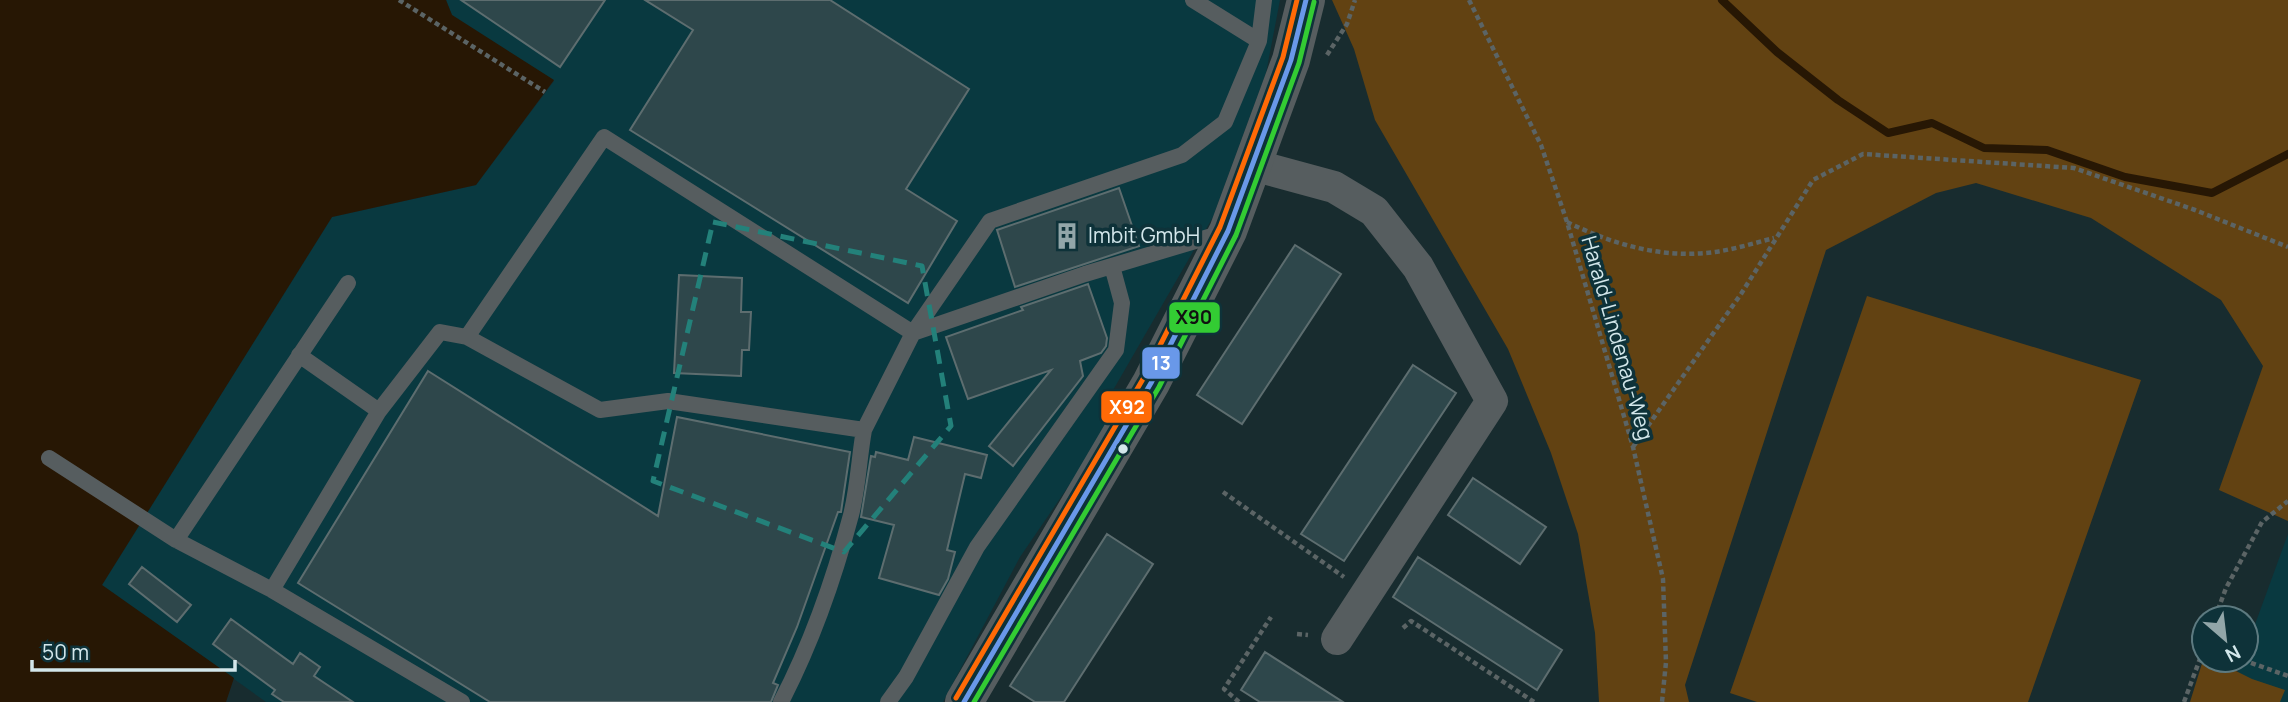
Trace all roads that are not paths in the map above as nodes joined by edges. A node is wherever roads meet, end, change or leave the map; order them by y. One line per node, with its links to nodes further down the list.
1 (1193, 0): 4 (lane)
2 (1264, 0): 4 (lane)
3 (1306, 0): 5 (street)
4 (1259, 41): 9 (lane)
5 (1253, 165): 6 (street); 17 (street)
6 (1228, 231): 7 (lane); 21 (street)
7 (1112, 266): 9 (lane); 20 (lane)
8 (348, 284): 11 (lane)
9 (913, 333): 10 (lane); 13 (lane)
10 (467, 337): 12 (lane); 13 (lane)
11 (299, 355): 12 (lane); 15 (lane)
12 (379, 411): 16 (lane)
13 (864, 430): 19 (lane)
14 (48, 458): 15 (lane)
15 (176, 540): 16 (lane)
16 (272, 590): 18 (lane)
17 (1337, 639)
18 (462, 702)
19 (781, 702)
20 (888, 702)
21 (964, 702)

